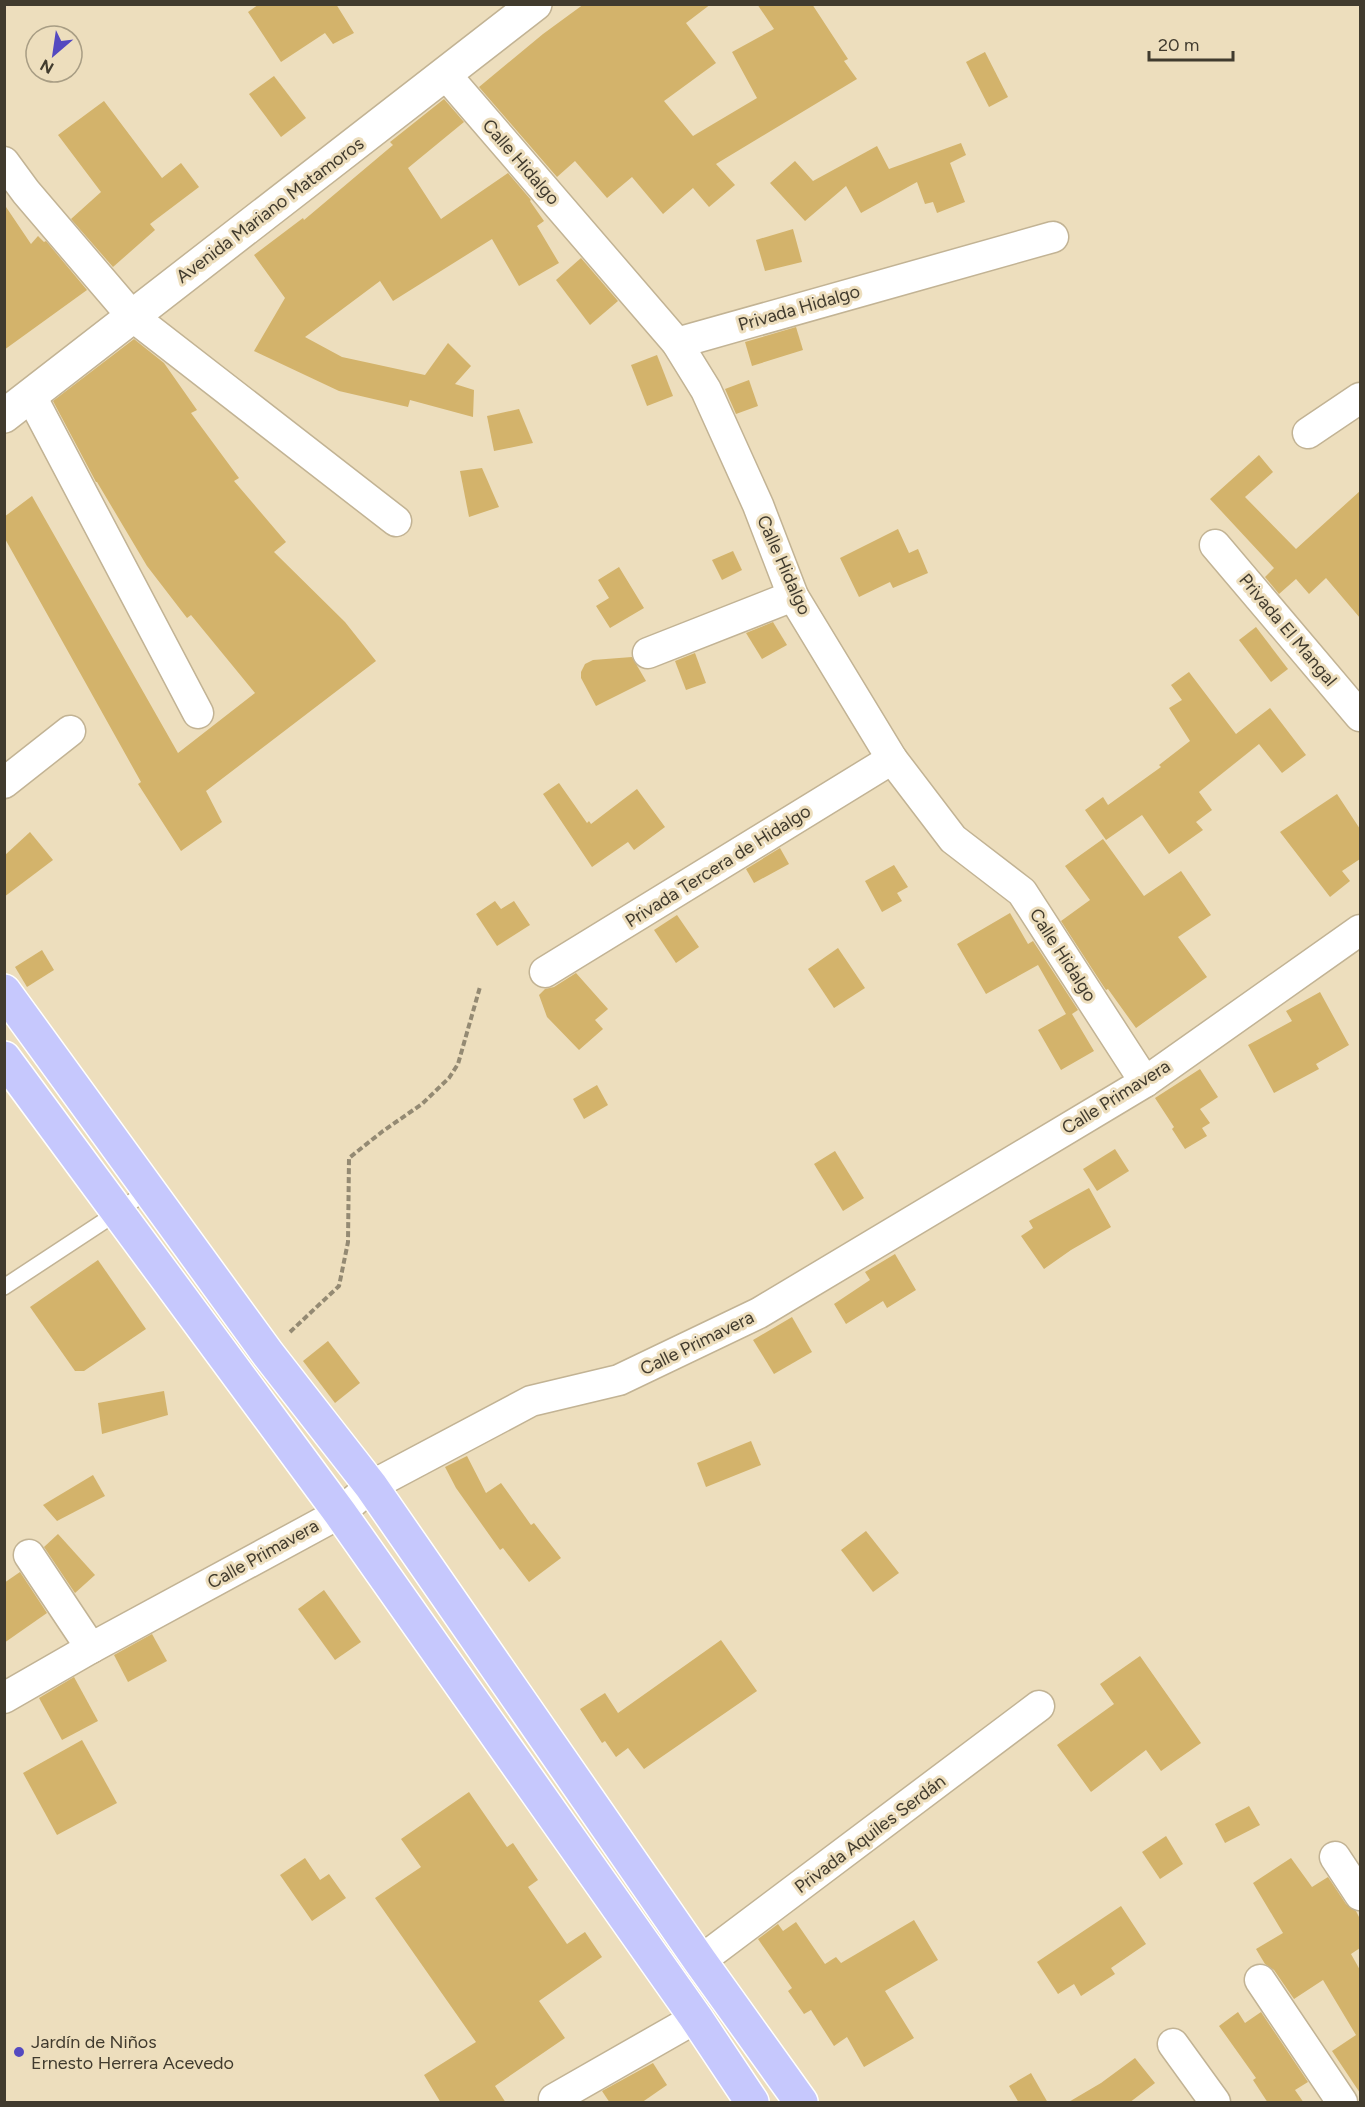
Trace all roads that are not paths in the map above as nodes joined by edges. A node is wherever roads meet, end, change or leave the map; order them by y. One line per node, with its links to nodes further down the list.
1 (535, 4): 2 (street, Avenida Mariano Matamoros)
2 (446, 75): 5 (street, Avenida Mariano Matamoros); 6 (street, Calle Hidalgo)
3 (4, 162): 5 (street)
4 (1053, 237): 6 (street, Privada Hidalgo)
5 (132, 316): 7 (street, Avenida Mariano Matamoros); 11 (street)
6 (677, 343): 13 (street, Calle Hidalgo)
7 (32, 396): 9 (street, Avenida Mariano Matamoros); 15 (street)
8 (1360, 398): 10 (street)
9 (4, 416)
10 (1308, 433)
11 (396, 521)
12 (1215, 545): 16 (street, Privada El Mangal)
13 (793, 596): 14 (street); 18 (street, Calle Hidalgo)
14 (648, 653)
15 (198, 712)
16 (1360, 716)
17 (70, 731): 19 (street)
18 (892, 759): 21 (street, Privada Tercera de Hidalgo); 24 (street, Calle Hidalgo)
19 (4, 783)
20 (1360, 930): 24 (street, Calle Primavera)
21 (545, 972)
22 (7, 998): 25 (main road)
23 (4, 1058): 26 (main road)
24 (1145, 1082): 28 (street, Calle Primavera)
25 (149, 1190): 26 (lane); 28 (main road)
26 (118, 1212): 27 (lane); 29 (main road)
27 (4, 1287)
28 (371, 1486): 29 (street, Calle Primavera); 36 (main road)
29 (340, 1513): 31 (street, Calle Primavera); 38 (main road)
30 (29, 1555): 31 (street)
31 (91, 1648): 32 (street, Calle Primavera)
32 (4, 1698)
33 (1039, 1706): 36 (street, Privada Aquiles Serdán)
34 (1335, 1857): 35 (street)
35 (1360, 1895)
36 (700, 1961): 40 (main road)
37 (1260, 1980): 45 (street)
38 (696, 2018): 41 (main road); 42 (street)
39 (1173, 2044): 44 (street)
40 (782, 2074): 41 (street); 43 (main road)
41 (749, 2098)
42 (554, 2099)
43 (801, 2103)
44 (1215, 2103)
45 (1342, 2103)

